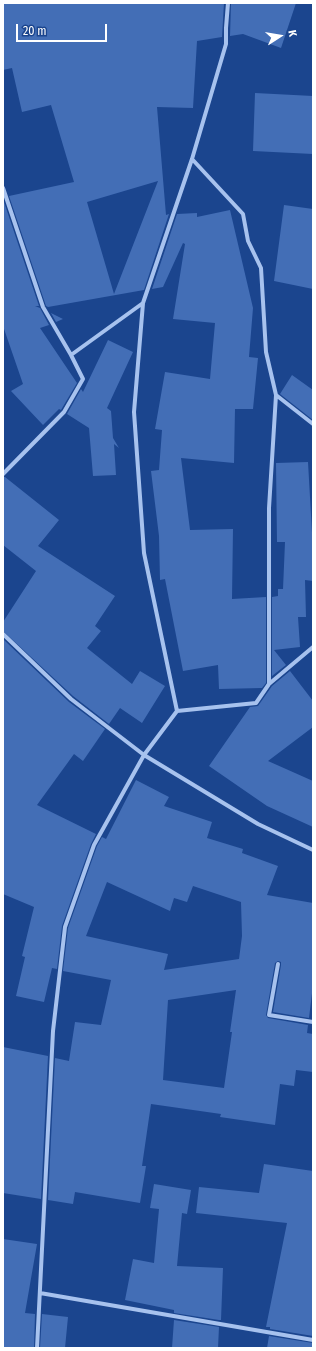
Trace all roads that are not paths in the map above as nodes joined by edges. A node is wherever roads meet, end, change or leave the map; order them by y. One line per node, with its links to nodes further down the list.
1 (228, 3): 2 (street)
2 (192, 159): 4 (street); 6 (street)
3 (3, 188): 5 (street)
4 (143, 303): 5 (street); 12 (street)
5 (71, 355): 8 (street)
6 (276, 395): 7 (street); 11 (street)
7 (313, 424)
8 (3, 474)
9 (3, 634): 13 (street)
10 (313, 647): 11 (street)
11 (269, 684): 12 (street)
12 (177, 711): 13 (street)
13 (144, 756): 14 (street); 17 (street)
14 (313, 850)
15 (278, 964): 16 (street)
16 (313, 1022)
17 (40, 1293): 18 (street); 19 (street)
18 (313, 1340)
19 (37, 1348)

